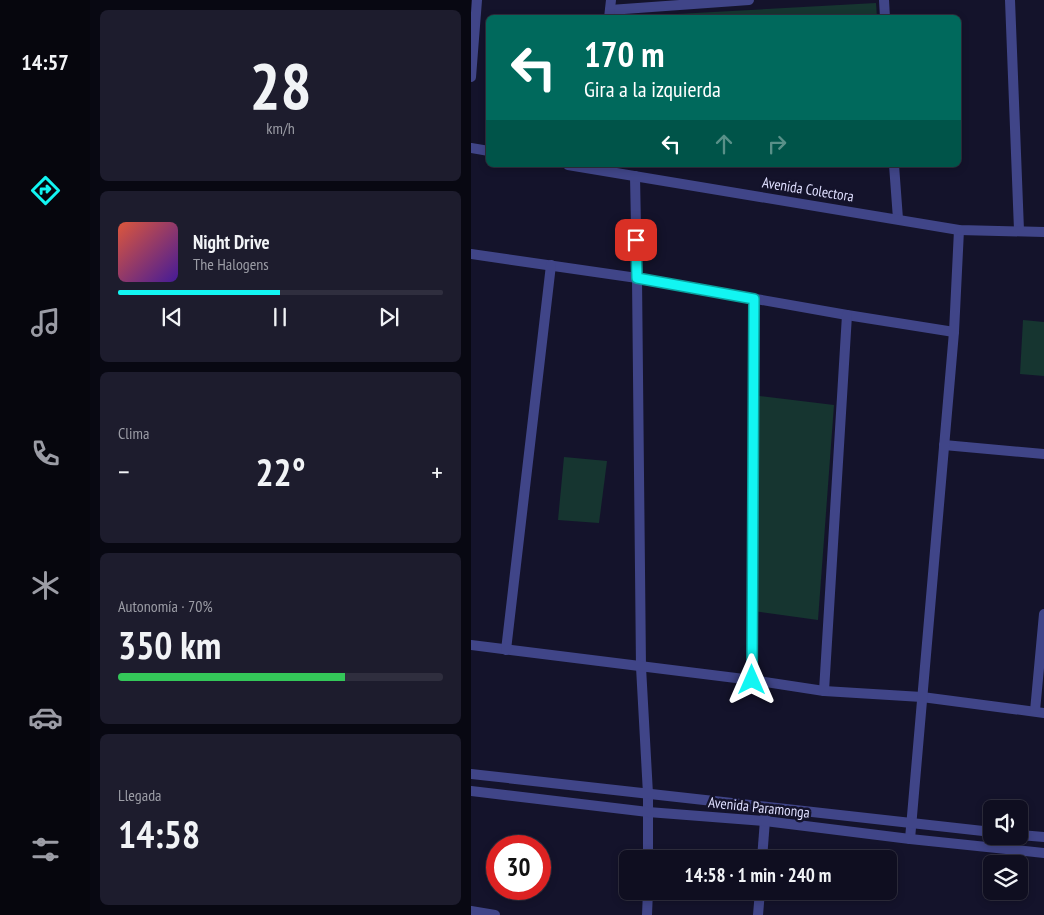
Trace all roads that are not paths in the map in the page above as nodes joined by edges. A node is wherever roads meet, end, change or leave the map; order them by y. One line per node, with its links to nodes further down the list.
1 (477, 0): 7 (street)
2 (749, 0): 5 (street)
3 (884, 0): 6 (street)
4 (1010, 0): 15 (street)
5 (610, 9)
6 (885, 15)
7 (471, 77)
8 (471, 148): 9 (street)
9 (486, 150)
10 (894, 167): 13 (street)
11 (596, 168): 12 (street, Avenida Colectora)
12 (635, 176): 13 (street, Avenida Colectora); 19 (street)
13 (897, 219): 14 (street, Avenida Colectora)
14 (959, 230): 15 (street, Avenida Colectora); 22 (street)
15 (1019, 230): 16 (street, Avenida Colectora)
16 (1044, 232)
17 (471, 254): 18 (street)
18 (551, 265): 19 (street); 27 (street)
19 (637, 278): 20 (street); 28 (street)
20 (754, 299): 21 (street); 29 (street)
21 (847, 315): 22 (street); 30 (street)
22 (954, 332): 23 (street)
23 (944, 445): 24 (street); 31 (street)
24 (1044, 454)
25 (1044, 614): 32 (street)
26 (471, 645): 27 (street)
27 (506, 650): 28 (street)
28 (641, 667): 29 (street); 35 (street)
29 (752, 680): 30 (street)
30 (824, 691): 31 (street)
31 (922, 697): 32 (street); 39 (street)
32 (1039, 712)
33 (471, 774): 35 (street, Avenida Paramonga)
34 (471, 791): 37 (street, Avenida Paramonga)
35 (648, 794): 36 (street, Avenida Paramonga); 37 (street)
36 (766, 807): 38 (street); 39 (street, Avenida Paramonga)
37 (649, 812): 38 (street, Avenida Paramonga); 44 (street)
38 (765, 821): 43 (street, Avenida Paramonga); 45 (street)
39 (911, 823): 40 (street, Avenida Paramonga); 43 (street)
40 (983, 831)
41 (1028, 835): 42 (street)
42 (1044, 837)
43 (910, 839): 46 (street, Avenida Paramonga)
44 (648, 850)
45 (763, 850)
46 (1044, 853)
47 (648, 900): 51 (street)
48 (760, 900): 52 (street)
49 (471, 911): 50 (street)
50 (495, 915)
51 (647, 915)
52 (759, 915)

